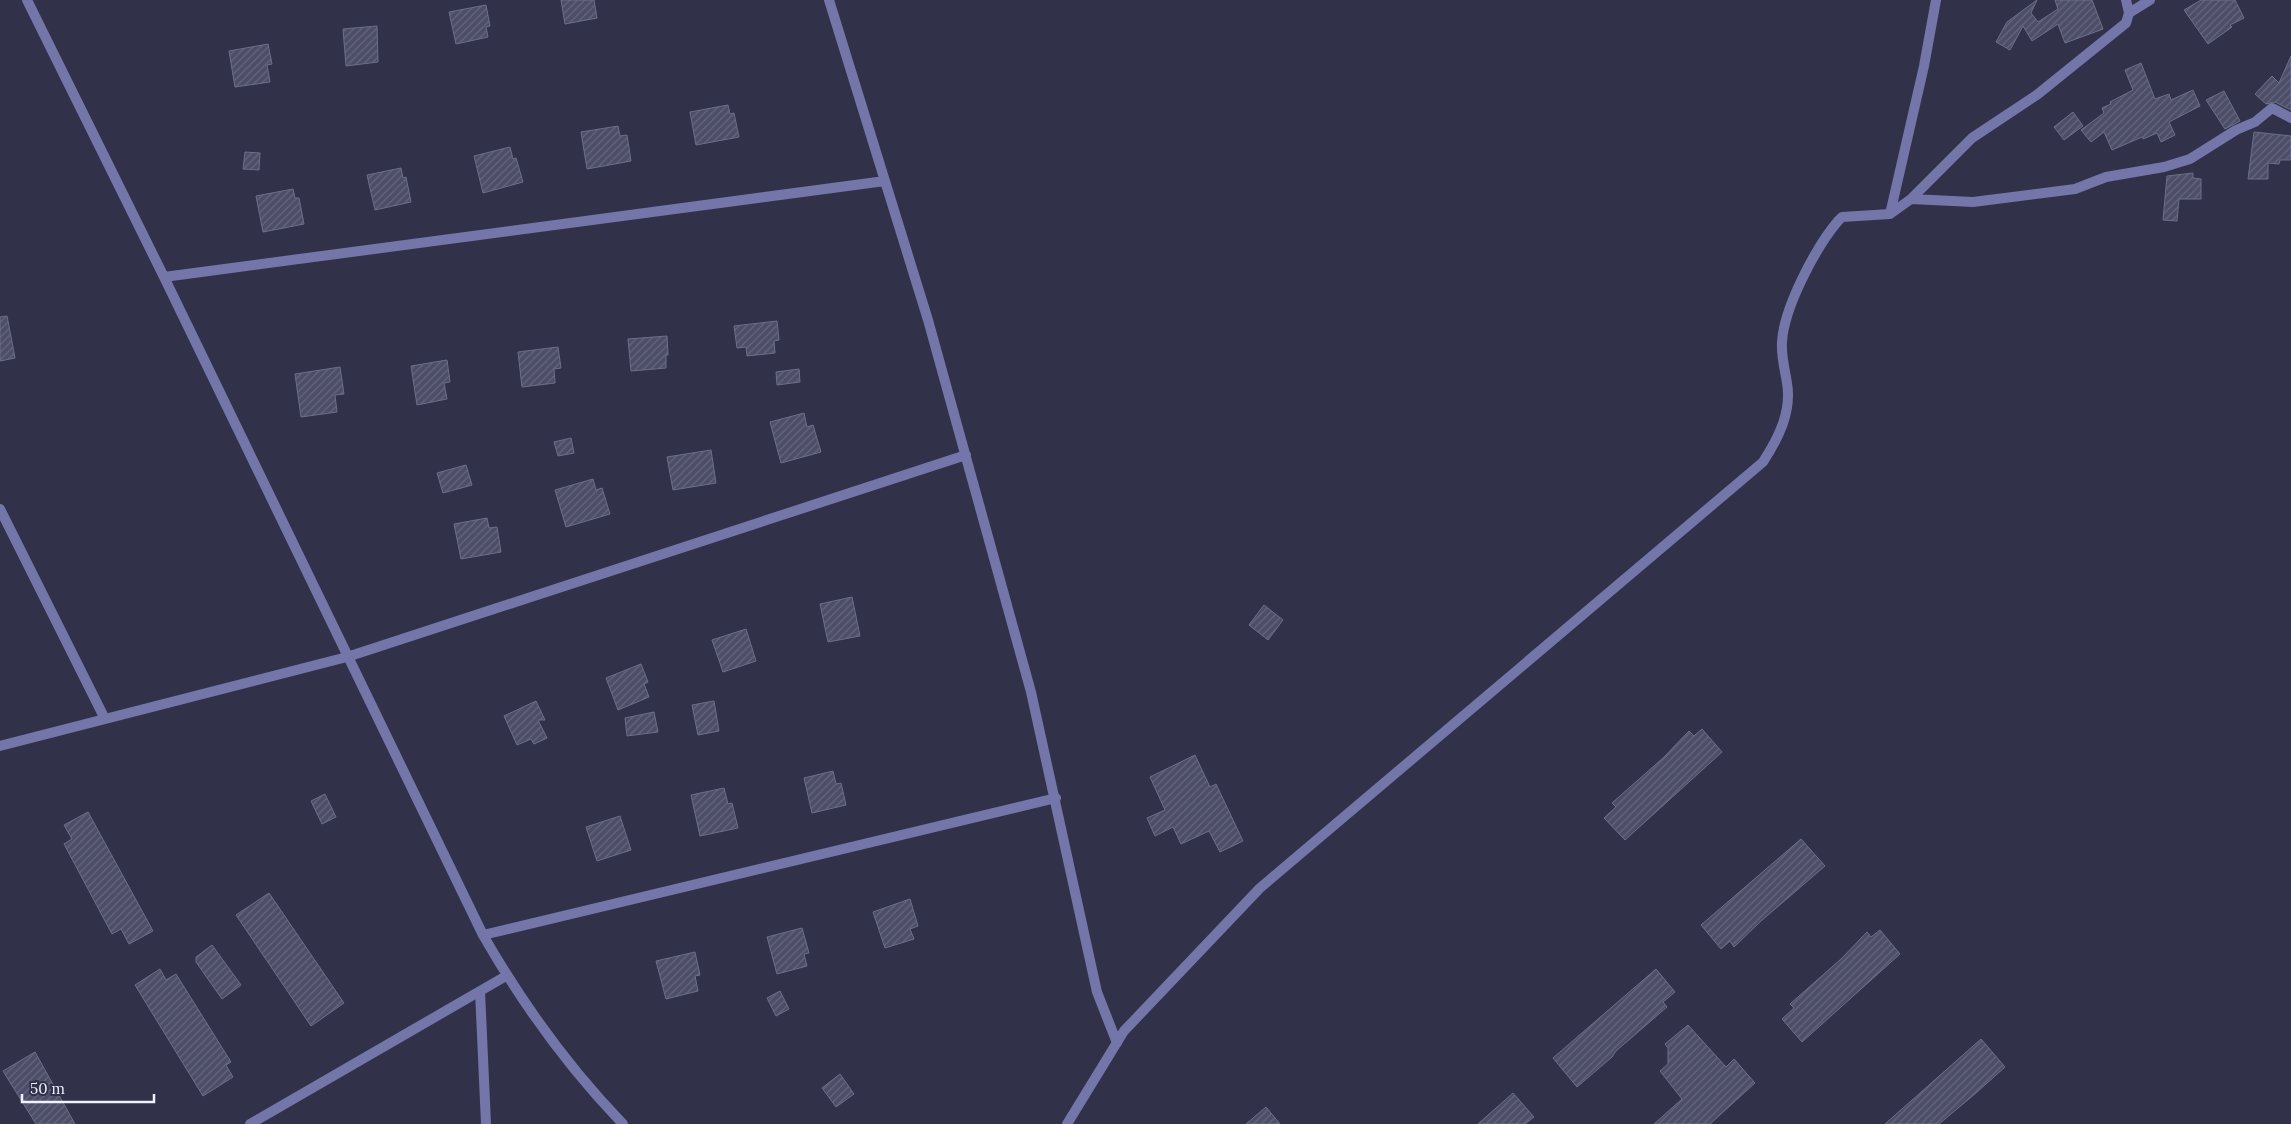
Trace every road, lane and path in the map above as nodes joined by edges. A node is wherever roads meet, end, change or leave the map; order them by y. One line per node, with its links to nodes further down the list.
1 (27, 0): 11 (street)
2 (829, 0): 8 (street)
3 (1936, 0): 10 (street)
4 (2126, 0): 6 (street)
5 (2150, 0): 6 (street)
6 (2129, 14): 9 (street)
7 (2291, 118): 9 (street)
8 (885, 181): 11 (street); 12 (street)
9 (1912, 199): 10 (street)
10 (1890, 214): 21 (street)
11 (164, 277): 14 (street)
12 (966, 455): 14 (street); 17 (street)
13 (0, 509): 15 (street)
14 (347, 657): 15 (street); 18 (street)
15 (106, 718): 16 (street)
16 (0, 746)
17 (1056, 798): 18 (street); 21 (street)
18 (483, 935): 19 (street)
19 (506, 976): 20 (street); 24 (street)
20 (480, 991): 22 (street); 23 (street)
21 (1117, 1043): 25 (street)
22 (250, 1124)
23 (486, 1124)
24 (623, 1124)
25 (1067, 1124)

